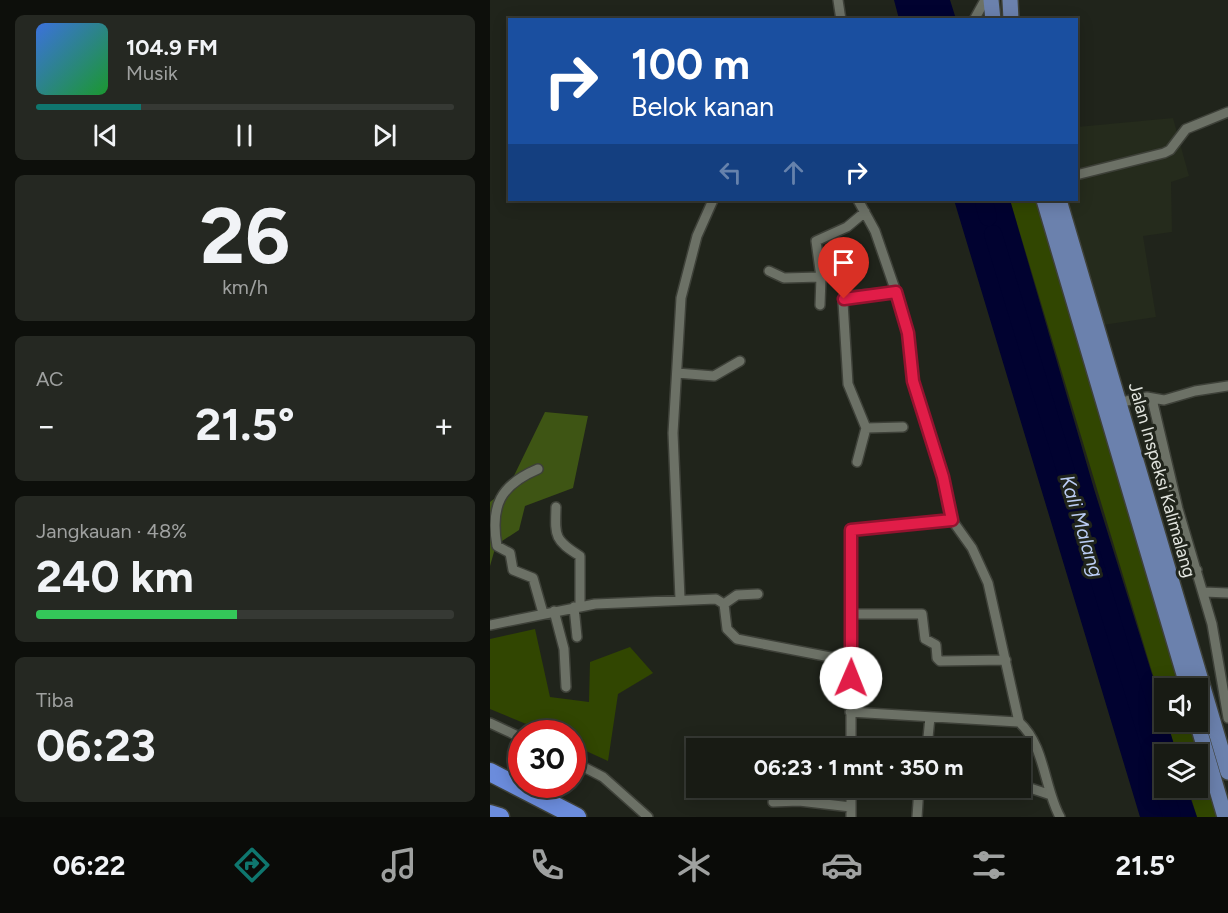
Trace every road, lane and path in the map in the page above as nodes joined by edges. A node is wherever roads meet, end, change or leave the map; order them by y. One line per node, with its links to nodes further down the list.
1 (838, 0): 5 (street)
2 (985, 0): 6 (street)
3 (991, 0): 7 (main road)
4 (1010, 0): 8 (main road)
5 (841, 18)
6 (975, 18)
7 (993, 18)
8 (1011, 18)
9 (1228, 112): 10 (street)
10 (1078, 174)
11 (713, 201): 22 (street)
12 (859, 201): 15 (street)
13 (1045, 201): 16 (main road, Jalan Inspeksi Kalimalang)
14 (1059, 201): 16 (main road, Jalan Inspeksi Kalimalang)
15 (865, 212): 18 (street); 19 (street)
16 (1058, 221): 25 (main road, Jalan Inspeksi Kalimalang)
17 (769, 271): 18 (street)
18 (821, 278): 20 (street)
19 (896, 292): 27 (street); 31 (street)
20 (820, 305)
21 (740, 361): 22 (street)
22 (678, 373): 37 (street)
23 (1228, 386): 24 (street)
24 (1152, 399): 25 (street); 32 (street)
25 (1112, 404): 33 (main road, Jalan Inspeksi Kalimalang); 47 (main road, Jalan Inspeksi Kalimalang)
26 (903, 427): 27 (street)
27 (866, 428): 28 (street)
28 (857, 462)
29 (538, 469): 41 (street)
30 (556, 507): 39 (street)
31 (952, 520): 42 (street); 45 (street)
32 (1197, 570): 33 (street); 34 (street)
33 (1170, 577): 48 (main road, Jalan Inspeksi Kalimalang)
34 (1204, 592): 35 (street); 49 (street)
35 (1228, 593)
36 (757, 594): 38 (street)
37 (680, 599): 38 (street); 39 (street)
38 (724, 604): 46 (street)
39 (577, 607): 40 (street); 44 (street)
40 (554, 611): 41 (street); 51 (street)
41 (544, 613): 43 (street)
42 (852, 614): 45 (street); 46 (street)
43 (490, 625)
44 (577, 638)
45 (1006, 660): 56 (street)
46 (851, 661): 52 (street)
47 (1192, 678)
48 (1193, 678)
49 (1222, 682): 50 (street); 54 (street)
50 (1208, 685)
51 (566, 687)
52 (850, 712): 53 (street); 60 (street)
53 (930, 717): 56 (street); 61 (street)
54 (1228, 718)
55 (1208, 721): 64 (main road, Jalan Inspeksi Kalimalang)
56 (1019, 722): 66 (street)
57 (490, 723): 58 (street)
58 (508, 731)
59 (1200, 732): 76 (main road)
60 (851, 738)
61 (928, 738)
62 (586, 768): 73 (street)
63 (490, 772): 72 (highway)
64 (1228, 772)
65 (1031, 788): 66 (street)
66 (1048, 794): 75 (street)
67 (918, 798): 74 (street)
68 (773, 802): 69 (street)
69 (851, 812)
70 (490, 814): 71 (highway)
71 (500, 817)
72 (577, 817)
73 (648, 817)
74 (917, 817)
75 (1060, 817)
76 (1225, 817)

